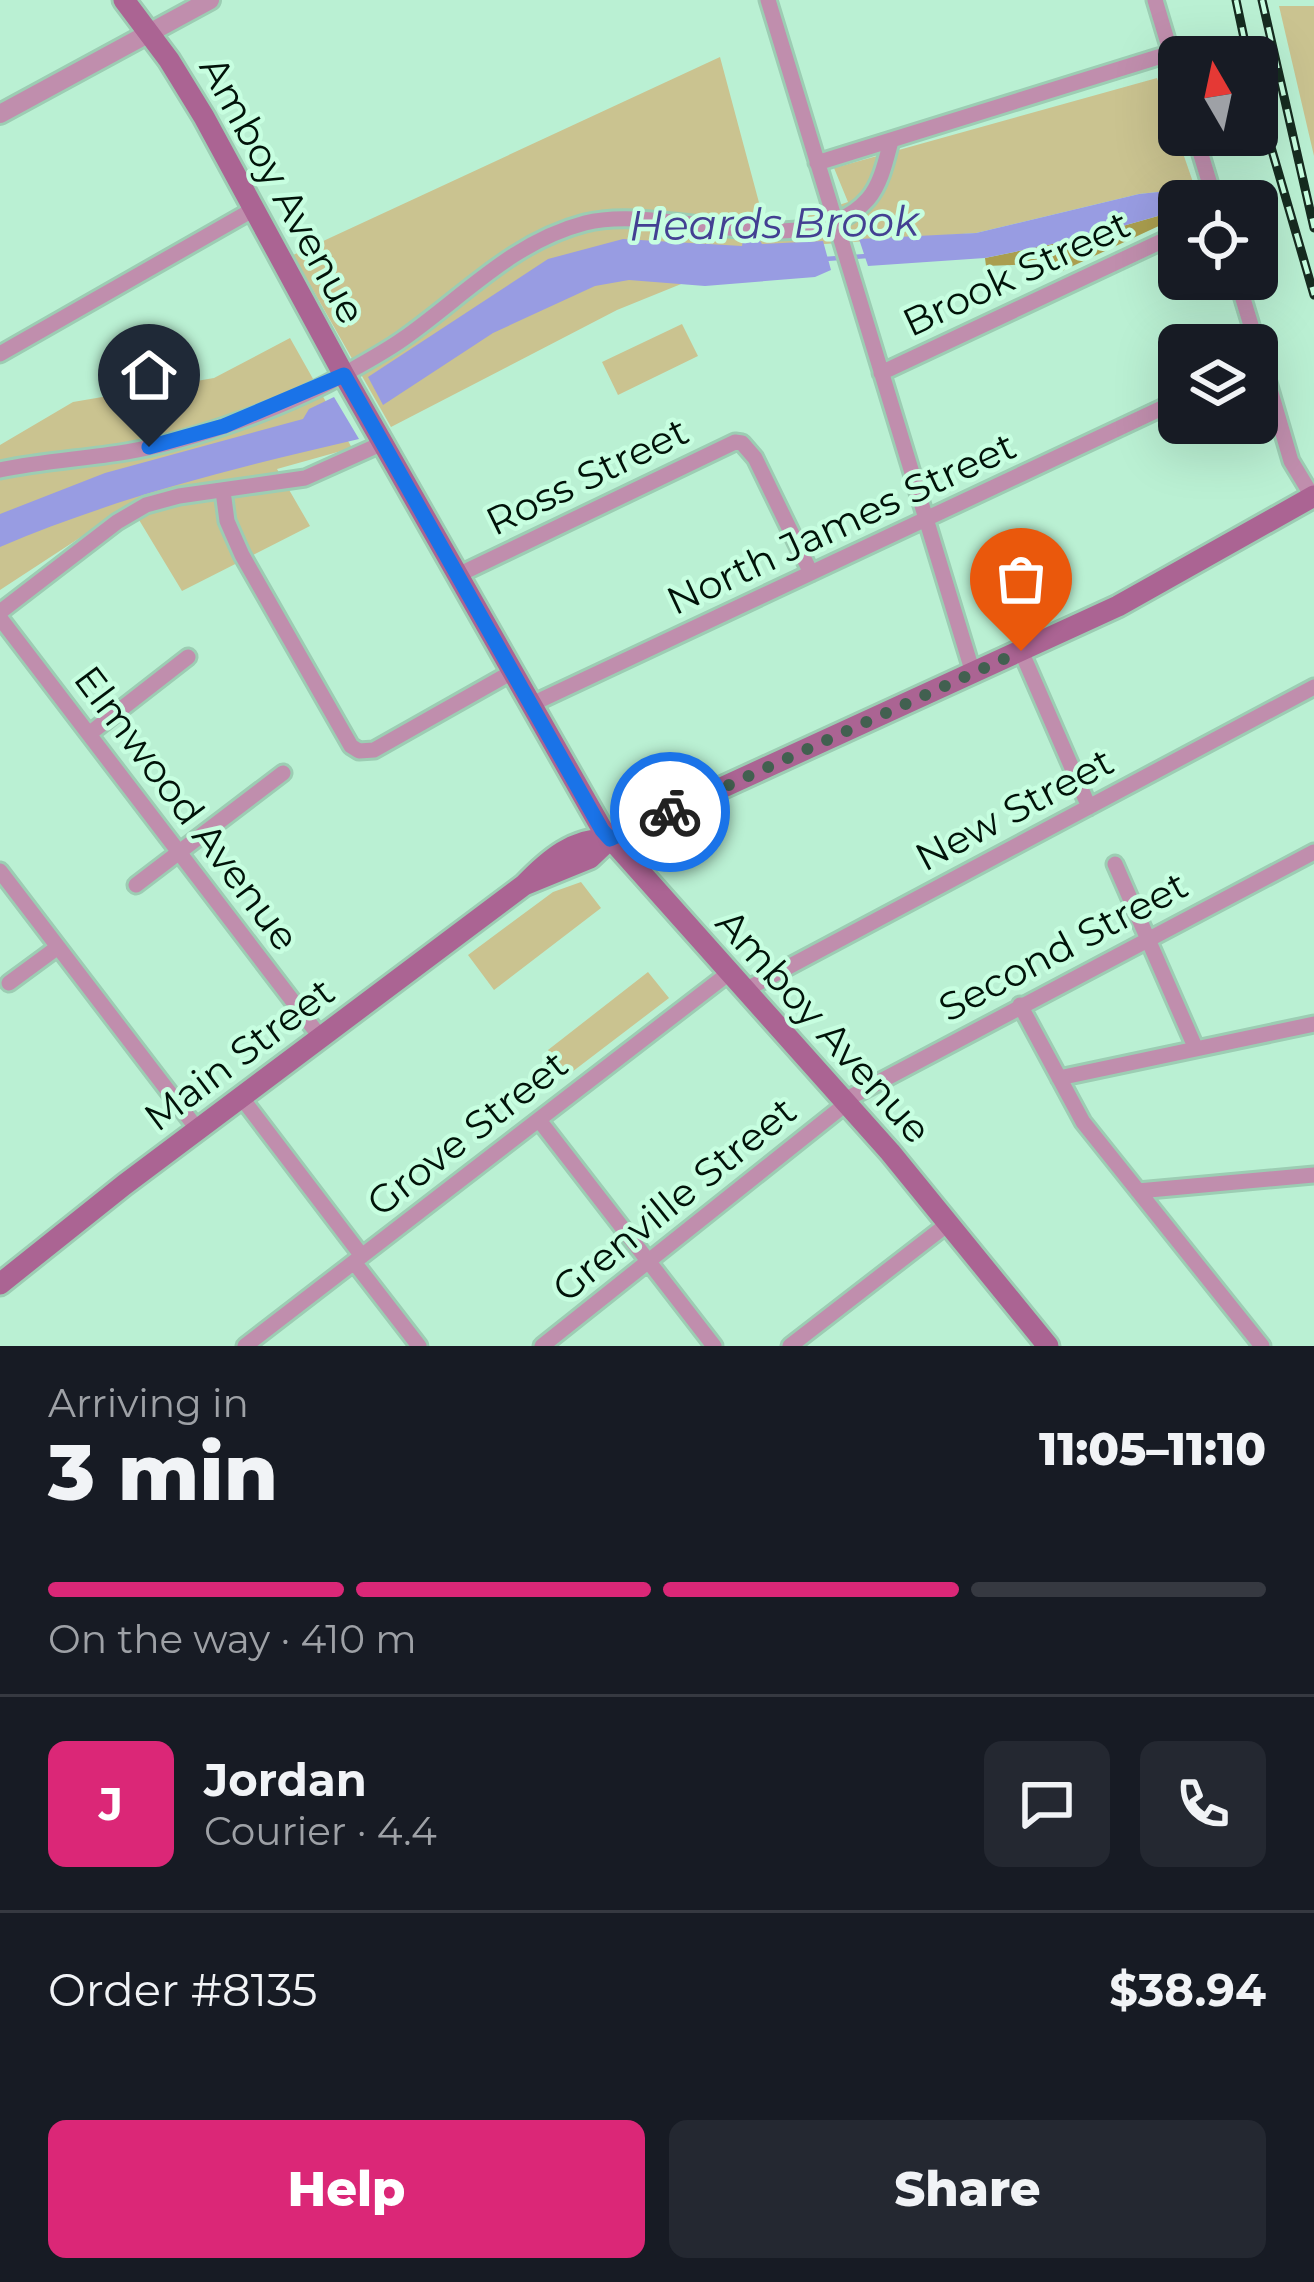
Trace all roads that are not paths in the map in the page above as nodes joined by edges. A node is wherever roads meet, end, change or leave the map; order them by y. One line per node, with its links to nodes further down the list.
1 (124, 0): 5 (main road, Amboy Avenue)
2 (210, 0): 5 (street)
3 (768, 0): 10 (street)
4 (1155, 0): 6 (street)
5 (148, 32): 8 (street); 11 (main road, Amboy Avenue)
6 (1166, 36)
7 (1158, 57): 9 (street)
8 (0, 114)
9 (891, 141): 10 (street); 12 (street)
10 (817, 163): 12 (street)
11 (254, 208): 14 (street); 16 (main road, Amboy Avenue)
12 (835, 219): 15 (street); 16 (street)
13 (1158, 243): 15 (street, Brook Street)
14 (0, 354)
15 (881, 373): 23 (street)
16 (348, 382): 19 (main road, Amboy Avenue); 20 (street)
17 (1158, 410): 23 (street, North James Street)
18 (1278, 417): 22 (street)
19 (378, 435): 21 (street); 25 (main road, Amboy Avenue)
20 (0, 470)
21 (223, 491): 26 (street); 29 (street)
22 (1314, 497): 27 (main road, Main Street)
23 (926, 518): 24 (street, North James Street); 30 (street)
24 (811, 573): 25 (street, Ross Street); 32 (street, North James Street)
25 (458, 574): 29 (main road, Amboy Avenue)
26 (0, 615): 33 (street, Elmwood Avenue)
27 (1021, 651): 30 (main road, Main Street); 35 (street)
28 (188, 657): 33 (street)
29 (512, 672): 32 (main road, Amboy Avenue)
30 (973, 673): 36 (main road, Main Street)
31 (1314, 687): 35 (street, New Street)
32 (530, 705): 36 (main road, Amboy Avenue)
33 (88, 734): 37 (street, Elmwood Avenue)
34 (284, 773): 37 (street)
35 (1089, 807): 44 (street, New Street)
36 (610, 839): 44 (main road, Amboy Avenue); 48 (main road, Main Street)
37 (179, 852): 41 (street); 48 (street, Elmwood Avenue)
38 (1314, 853): 42 (street, Second Street)
39 (1115, 865): 42 (street)
40 (0, 871): 43 (street)
41 (136, 885)
42 (1148, 939): 46 (street, Second Street); 49 (street)
43 (58, 947): 45 (street); 54 (street)
44 (737, 981): 52 (main road, Amboy Avenue); 53 (street, Grove Street)
45 (9, 983)
46 (1020, 1005): 50 (street); 52 (street, Second Street)
47 (1314, 1024): 49 (street)
48 (321, 1038): 51 (main road, Main Street)
49 (1196, 1049): 50 (street)
50 (1059, 1078): 56 (street)
51 (241, 1097): 54 (main road, Main Street); 58 (street)
52 (846, 1102): 57 (main road, Amboy Avenue); 59 (street, Grenville Street)
53 (539, 1120): 58 (street, Grove Street); 59 (street)
54 (198, 1130): 60 (main road, Main Street)
55 (1314, 1175): 56 (street)
56 (1138, 1191): 67 (street)
57 (949, 1223): 65 (street); 66 (main road, Amboy Avenue)
58 (358, 1259): 61 (street, Grove Street); 62 (street)
59 (647, 1262): 63 (street, Grenville Street); 64 (street)
60 (0, 1284)
61 (245, 1346)
62 (419, 1346)
63 (542, 1346)
64 (714, 1346)
65 (790, 1346)
66 (1048, 1346)
67 (1262, 1346)

